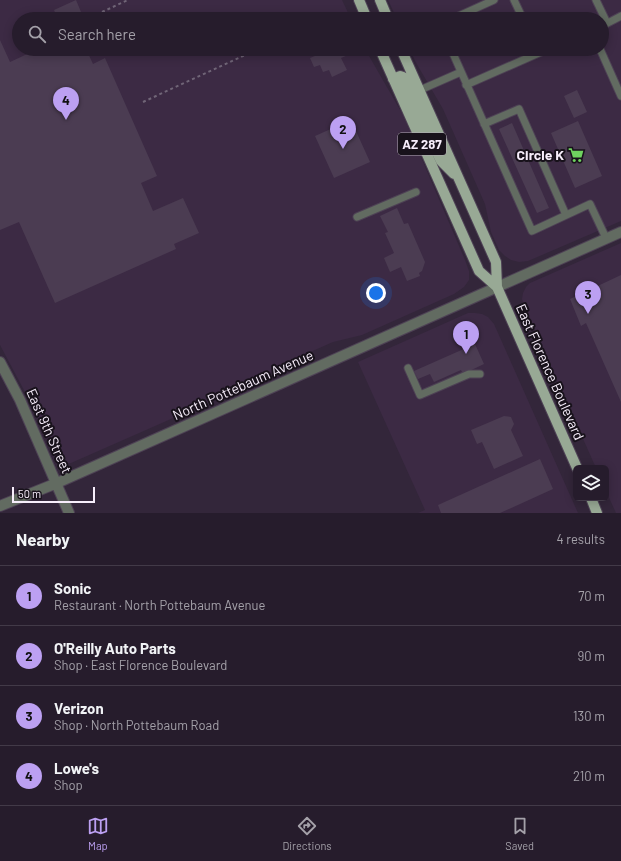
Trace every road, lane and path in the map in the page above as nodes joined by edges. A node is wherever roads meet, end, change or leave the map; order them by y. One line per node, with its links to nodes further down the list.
1 (128, 0): 7 (path)
2 (359, 0): 8 (main road)
3 (380, 0): 9 (main road)
4 (494, 0): 10 (lane)
5 (514, 0): 11 (lane)
6 (596, 0): 12 (lane)
7 (102, 12)
8 (364, 12)
9 (385, 12)
10 (467, 12)
11 (520, 12)
12 (600, 12)
13 (621, 16): 14 (lane)
14 (609, 22)
15 (243, 56): 26 (path)
16 (383, 56): 22 (main road, East Florence Boulevard / AZ 287)
17 (404, 56): 24 (main road, East Florence Boulevard / AZ 287)
18 (454, 56): 21 (lane)
19 (527, 56): 23 (lane)
20 (603, 56): 25 (lane)
21 (461, 72): 23 (lane); 24 (lane)
22 (393, 79): 28 (main road); 34 (main road, East Florence Boulevard / AZ 287)
23 (466, 85): 27 (lane)
24 (420, 90): 28 (main road, East Florence Boulevard / AZ 287)
25 (621, 96)
26 (143, 102)
27 (484, 124): 30 (lane); 30 (lane)
28 (459, 179): 34 (main road, East Florence Boulevard / AZ 287)
29 (416, 192): 31 (lane)
30 (566, 215): 33 (lane)
31 (357, 217)
32 (621, 232): 33 (street, North Pottebaum Avenue)
33 (606, 238): 34 (street, North Pottebaum Avenue)
34 (497, 287): 38 (main road, East Florence Boulevard / AZ 287); 39 (street, North Pottebaum Avenue)
35 (0, 362): 39 (street, East 9th Street)
36 (408, 368): 37 (lane)
37 (480, 374)
38 (576, 465)
39 (57, 483): 41 (street, North Pottebaum Avenue); 42 (street, East 9th Street)
40 (592, 501): 43 (main road)
41 (0, 506)
42 (69, 513)
43 (597, 513)

